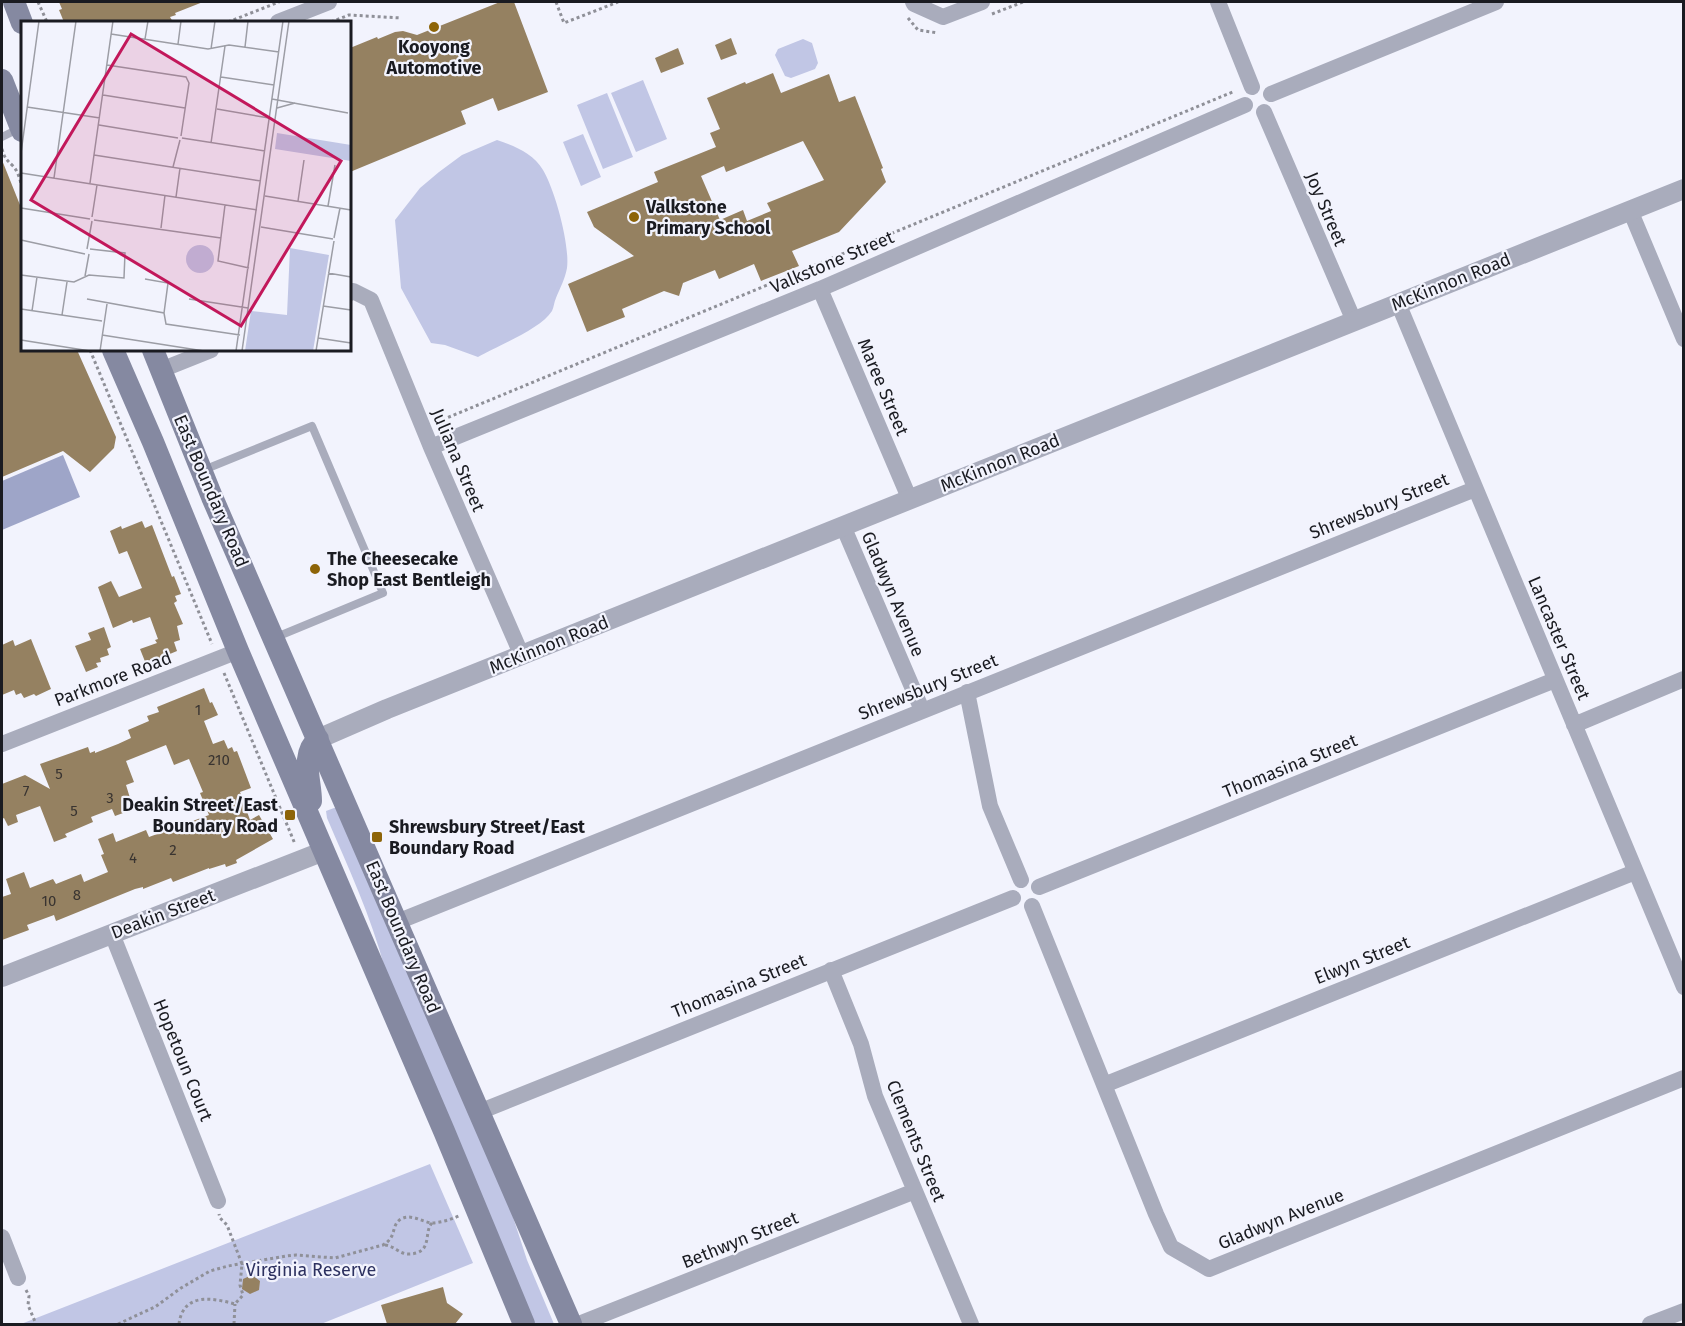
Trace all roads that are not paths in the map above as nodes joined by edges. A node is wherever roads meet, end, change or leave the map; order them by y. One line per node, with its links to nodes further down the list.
1 (14, 2): 7 (main road)
2 (329, 2): 8 (street)
3 (913, 2): 4 (street)
4 (982, 2)
5 (1218, 2): 10 (street)
6 (1496, 2): 11 (street)
7 (21, 21)
8 (281, 21)
9 (2, 80): 14 (main road)
10 (1244, 88): 11 (street); 12 (street)
11 (1271, 94): 13 (street)
12 (1245, 105): 13 (street); 17 (street, Valkstone Street)
13 (1263, 112): 20 (street, Joy Street)
14 (17, 131)
15 (1683, 189): 16 (street, McKinnon Road)
16 (1630, 210): 19 (street, McKinnon Road); 21 (street)
17 (820, 289): 25 (street, Valkstone Street); 28 (street, Maree Street)
18 (351, 292): 25 (street, Juliana Street)
19 (1398, 303): 20 (street, McKinnon Road); 27 (street, Lancaster Street)
20 (1354, 321): 28 (street, McKinnon Road)
21 (1683, 339)
22 (113, 351): 31 (main road, East Boundary Road)
23 (206, 351): 24 (street)
24 (157, 360): 26 (main road, East Boundary Road)
25 (431, 447): 32 (street, Juliana Street)
26 (201, 471): 30 (main road, East Boundary Road); 30 (lane)
27 (1475, 489): 34 (street, Lancaster Street); 35 (street, Shrewsbury Street)
28 (910, 500): 29 (street, McKinnon Road)
29 (843, 526): 32 (street, McKinnon Road); 36 (street, Gladwyn Avenue)
30 (274, 639): 38 (main road, East Boundary Road)
31 (228, 655): 39 (street, Parkmore Road); 41 (main road, East Boundary Road)
32 (522, 656): 38 (street, McKinnon Road)
33 (1683, 679): 37 (street)
34 (1555, 680): 37 (street, Lancaster Street); 45 (street, Thomasina Street)
35 (967, 692): 36 (street, Shrewsbury Street); 44 (street)
36 (922, 710): 48 (street, Shrewsbury Street)
37 (1574, 725): 43 (street, Lancaster Street)
38 (318, 739): 40 (main road, East Boundary Road); 41 (main road)
39 (2, 744)
40 (342, 796): 41 (main road); 48 (main road, East Boundary Road)
41 (310, 818): 42 (main road, East Boundary Road)
42 (324, 851): 49 (street, Deakin Street); 61 (main road, East Boundary Road)
43 (1635, 872): 52 (street, Lancaster Street); 54 (street, Elwyn Street)
44 (1021, 880): 45 (street); 46 (street)
45 (1039, 887): 47 (street)
46 (1013, 898): 47 (street); 50 (street, Thomasina Street)
47 (1032, 906): 54 (street, Gladwyn Avenue)
48 (397, 922): 55 (main road, East Boundary Road)
49 (112, 934): 51 (street, Deakin Street); 57 (street, Hopetoun Court)
50 (831, 970): 55 (street, Thomasina Street); 56 (street, Clements Street)
51 (2, 977)
52 (1683, 987)
53 (1683, 1078): 54 (street, Gladwyn Avenue)
54 (1104, 1085)
55 (479, 1112): 62 (main road, East Boundary Road)
56 (915, 1191): 63 (street, Bethwyn Street); 64 (street, Clements Street)
57 (218, 1201)
58 (2, 1237): 59 (street)
59 (18, 1278)
60 (1683, 1311): 65 (street)
61 (524, 1324)
62 (571, 1324)
63 (579, 1324)
64 (971, 1324)
65 (1650, 1324)

